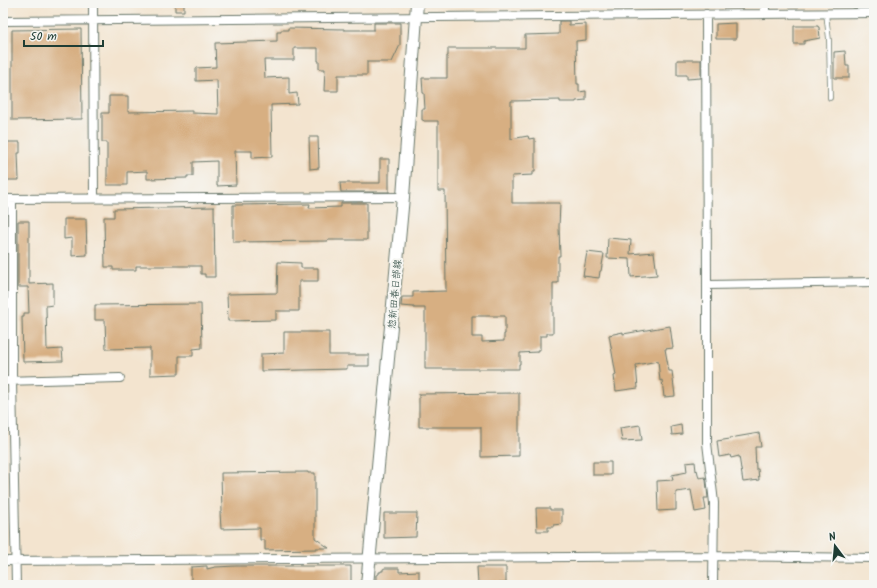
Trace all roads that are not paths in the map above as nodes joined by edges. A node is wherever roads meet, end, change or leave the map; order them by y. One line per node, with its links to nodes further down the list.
1 (93, 3): 9 (street)
2 (417, 3): 8 (main road, 惣新田春日部線)
3 (765, 3): 5 (street)
4 (826, 12): 5 (street); 6 (street); 11 (lane)
5 (765, 13): 7 (street)
6 (874, 13)
7 (706, 14): 8 (street); 17 (street)
8 (416, 18): 9 (street); 12 (main road, 惣新田春日部線)
9 (93, 20): 10 (street); 13 (street)
10 (3, 21)
11 (830, 98)
12 (403, 197): 13 (street); 22 (main road, 惣新田春日部線)
13 (94, 198): 14 (street)
14 (12, 199): 15 (street); 20 (street)
15 (3, 200)
16 (874, 282): 17 (street)
17 (708, 285): 21 (street)
18 (120, 378): 20 (street)
19 (3, 381): 20 (street)
20 (12, 381): 25 (street)
21 (713, 556): 22 (street); 23 (street); 28 (street)
22 (369, 558): 25 (street); 27 (main road, 惣新田春日部線)
23 (874, 558)
24 (3, 561): 25 (street)
25 (16, 561): 26 (street)
26 (16, 585)
27 (367, 585)
28 (713, 585)

